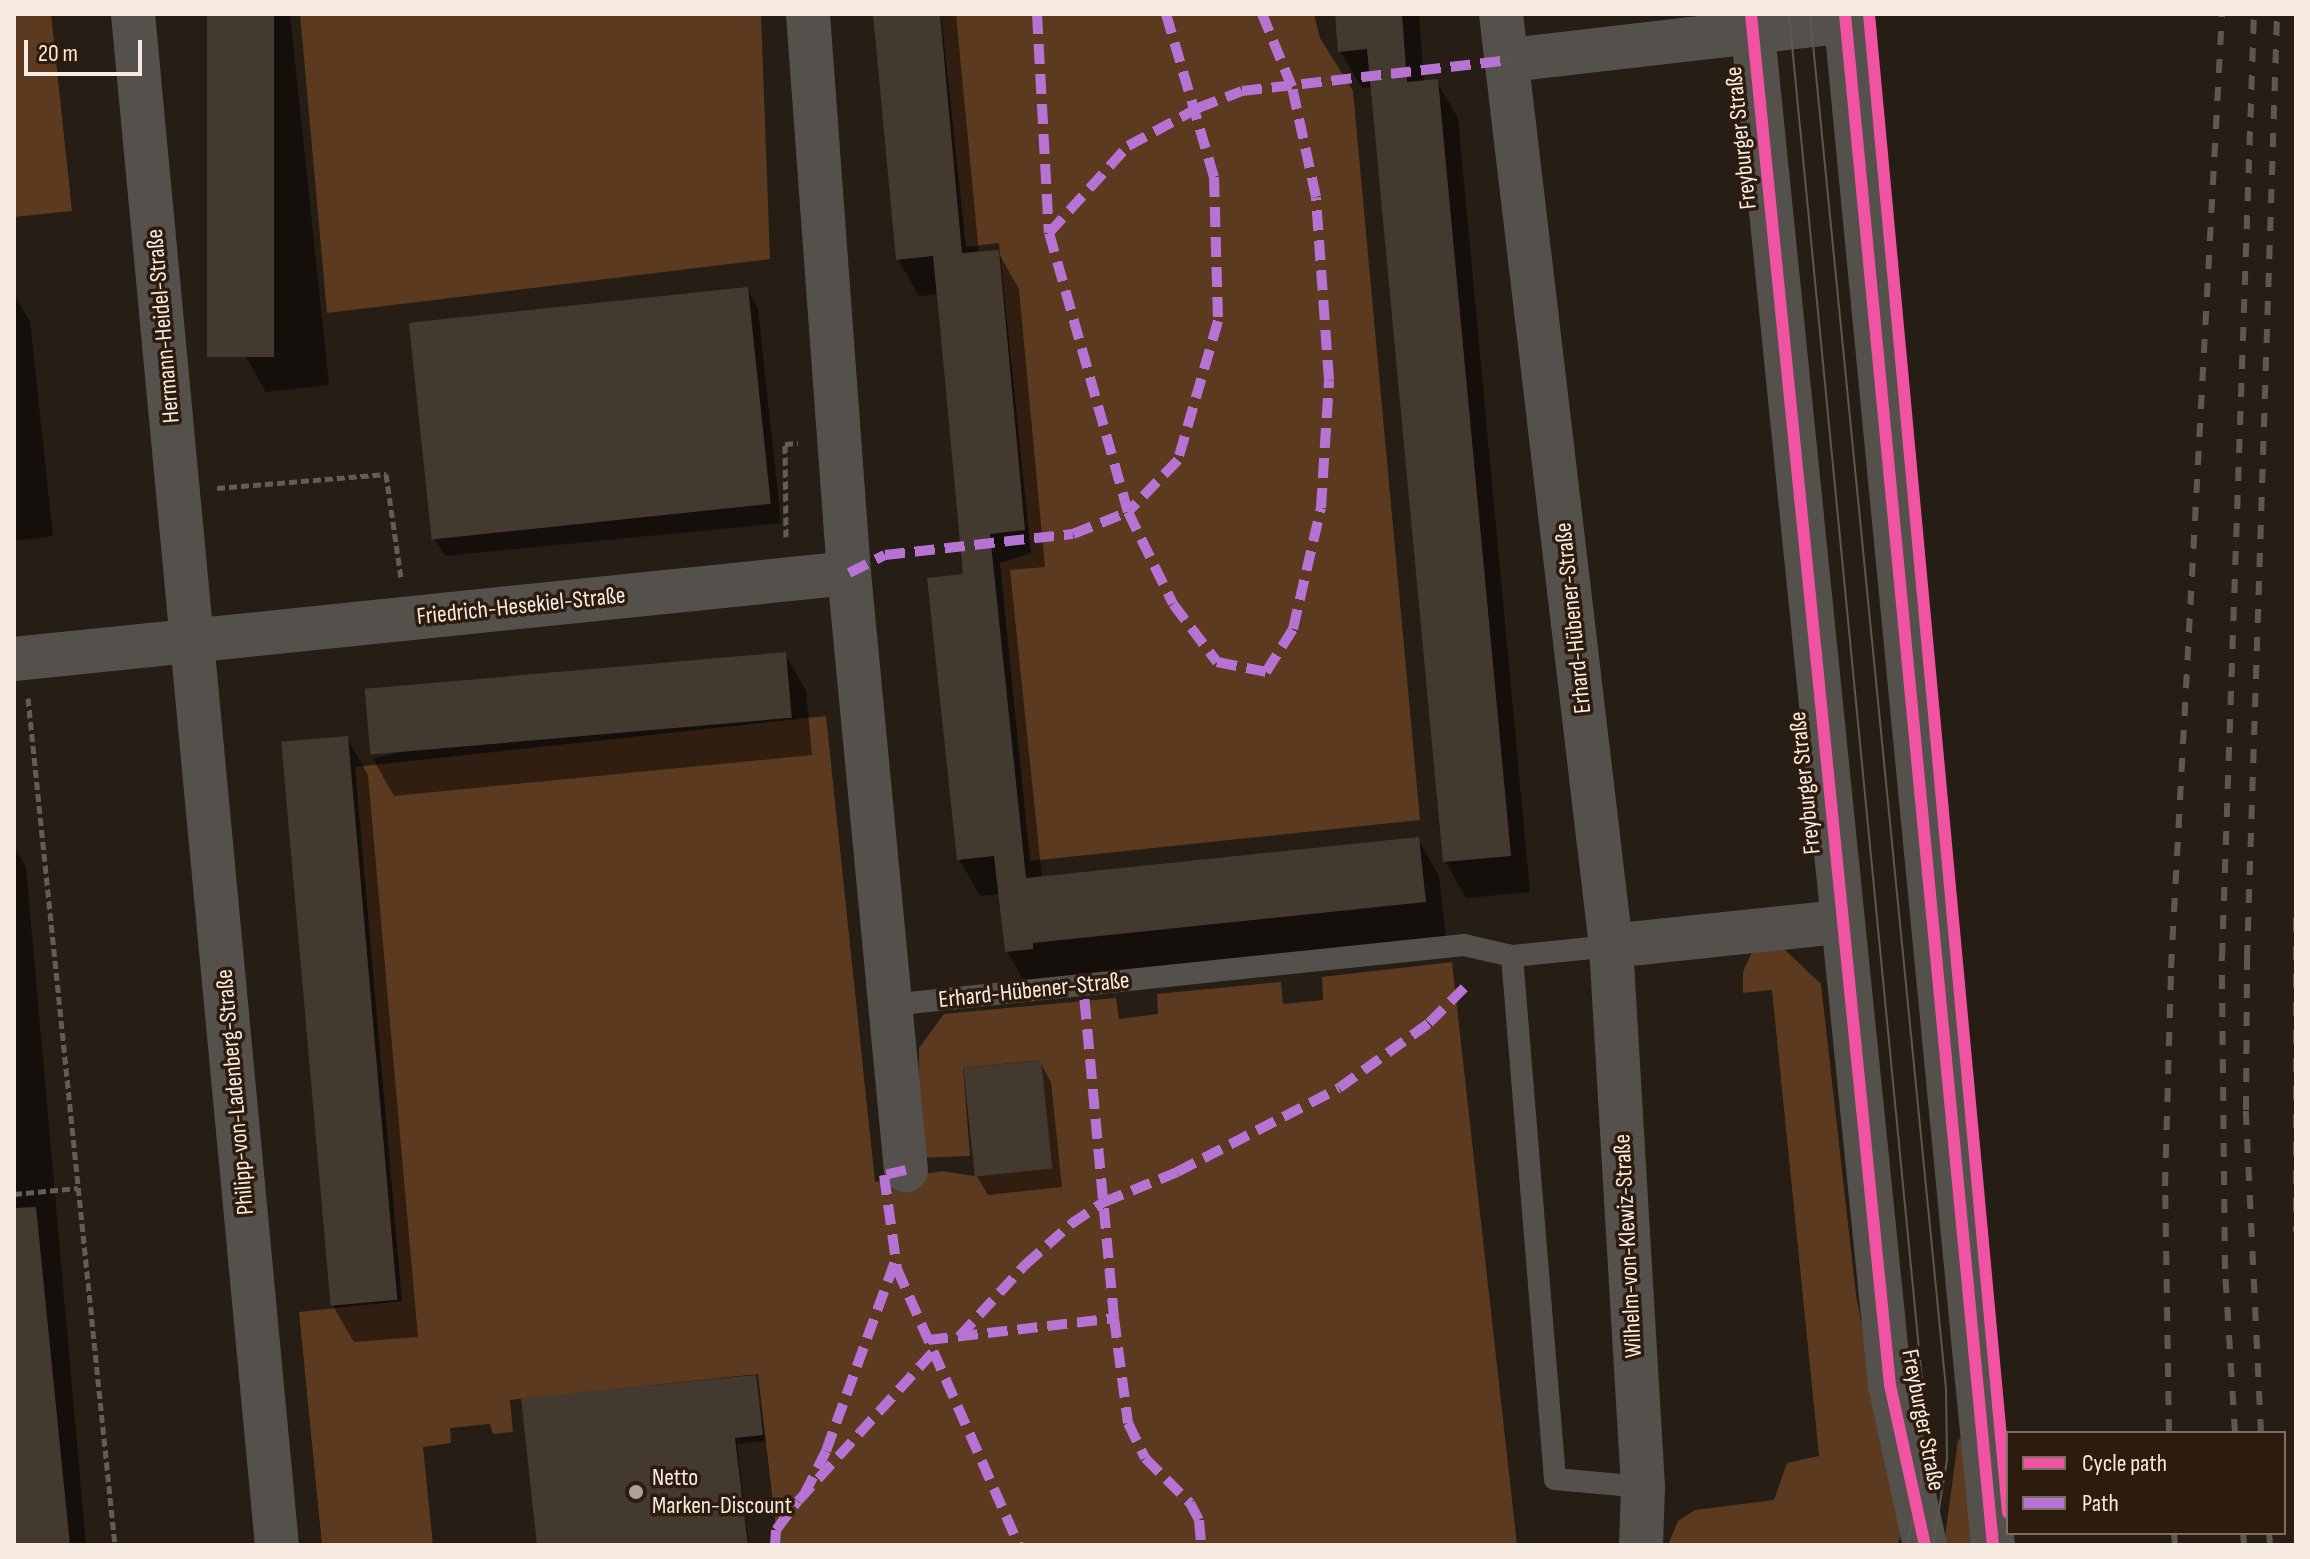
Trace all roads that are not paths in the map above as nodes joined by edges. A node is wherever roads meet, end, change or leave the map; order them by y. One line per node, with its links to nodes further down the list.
1 (133, 14): 8 (street, Hermann-Heidel-Straße)
2 (808, 14): 7 (street)
3 (1501, 14): 6 (street, Erhard-Hübener-Straße)
4 (1846, 17): 5 (street); 19 (street)
5 (1752, 23): 6 (street); 10 (street, Freyburger Straße)
6 (1510, 60): 11 (street, Erhard-Hübener-Straße)
7 (849, 573): 8 (street, Friedrich-Hesekiel-Straße); 13 (street)
8 (193, 639): 9 (street, Friedrich-Hesekiel-Straße); 16 (street, Philipp-von-Ladenberg-Straße)
9 (19, 659)
10 (1840, 922): 11 (street); 18 (street, Freyburger Straße)
11 (1611, 946): 12 (lane, Erhard-Hübener-Straße); 15 (street, Wilhelm-von-Klewiz-Straße)
12 (1512, 956): 13 (lane, Erhard-Hübener-Straße); 15 (lane)
13 (890, 1005): 14 (street)
14 (906, 1170)
15 (1643, 1487): 17 (street, Wilhelm-von-Klewiz-Straße)
16 (277, 1545)
17 (1641, 1545)
18 (1925, 1545)
19 (1993, 1545)

